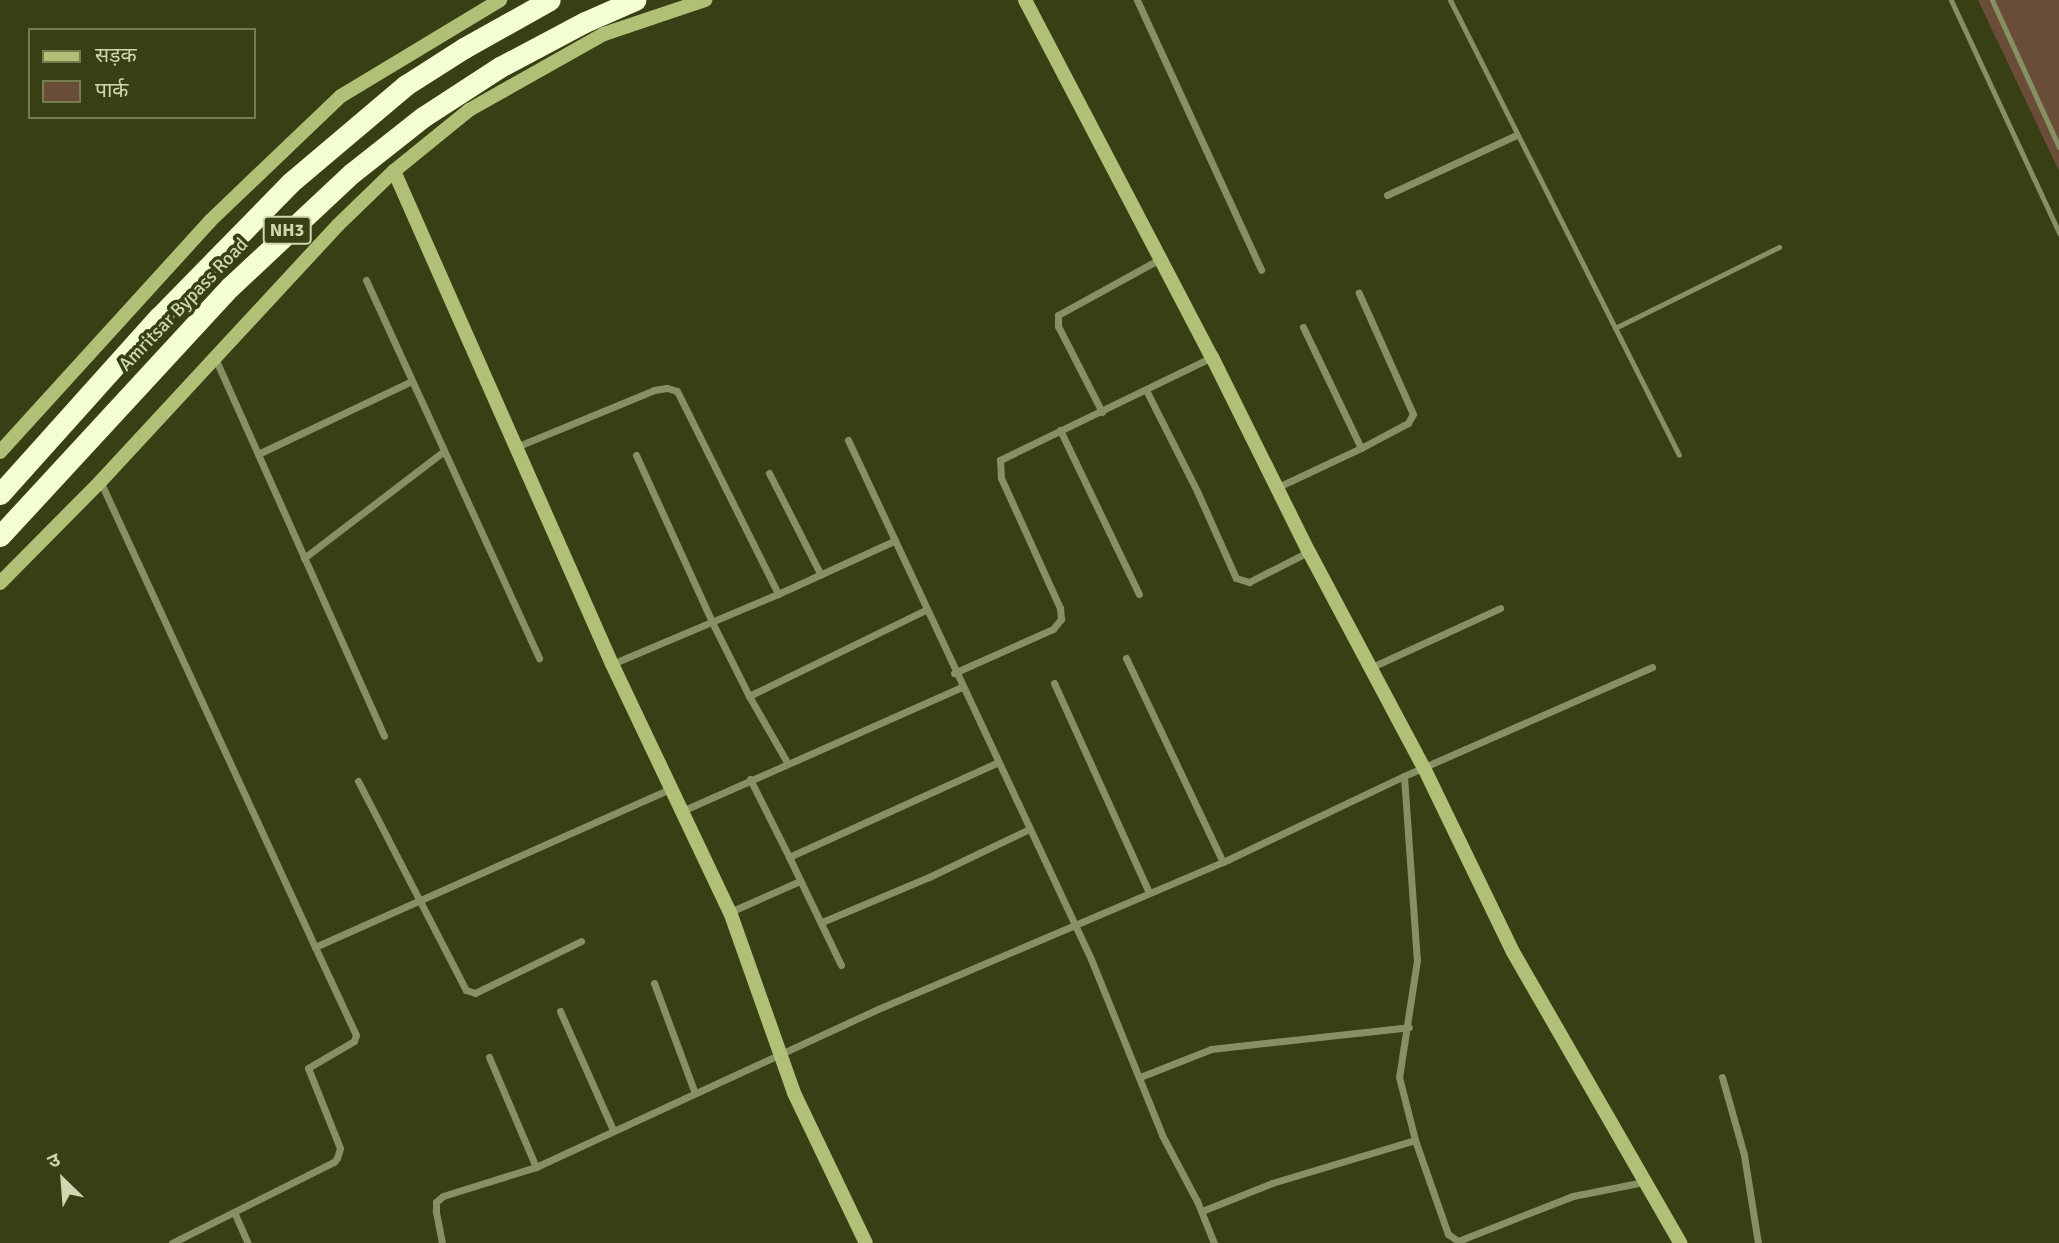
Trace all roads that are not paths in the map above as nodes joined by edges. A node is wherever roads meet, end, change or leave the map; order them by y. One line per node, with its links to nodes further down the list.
1 (500, 0): 32 (street)
2 (550, 0): 39 (highway, Amritsar Bypass Road / NH3)
3 (635, 0): 40 (highway, Amritsar Bypass Road / NH3)
4 (705, 0): 12 (street)
5 (1025, 0): 16 (street)
6 (1137, 0): 17 (street)
7 (1450, 0): 10 (lane)
8 (1951, 0): 14 (lane)
9 (1992, 0): 11 (lane)
10 (1516, 135): 13 (street); 21 (lane)
11 (2059, 147)
12 (394, 171): 23 (street); 29 (street)
13 (1387, 195)
14 (2059, 233)
15 (1779, 247): 21 (lane)
16 (1160, 259): 22 (street); 26 (street)
17 (1261, 271)
18 (366, 281): 24 (street)
19 (1359, 293): 30 (street)
20 (1303, 327): 30 (street)
21 (1615, 328): 35 (lane)
22 (1212, 357): 25 (street); 38 (street)
23 (215, 358): 33 (street); 37 (street)
24 (412, 381): 31 (street); 33 (street)
25 (1146, 390): 26 (street); 42 (street)
26 (1102, 412): 27 (street)
27 (1060, 430): 47 (street); 56 (street)
28 (848, 440): 41 (street)
29 (516, 447): 46 (street); 53 (street)
30 (1361, 448): 38 (street)
31 (444, 451): 43 (street); 51 (street)
32 (0, 452)
33 (258, 454): 43 (street)
34 (636, 455): 50 (street)
35 (1679, 455)
36 (769, 472): 44 (street)
37 (100, 482): 45 (street); 79 (street)
38 (1278, 487): 42 (street)
39 (0, 494)
40 (0, 536)
41 (894, 541): 44 (street); 49 (street)
42 (1309, 552): 54 (street)
43 (304, 558): 60 (street)
44 (821, 575): 46 (street)
45 (0, 583)
46 (778, 594): 50 (street)
47 (1139, 594)
48 (1500, 608): 54 (street)
49 (925, 610): 56 (street); 59 (street)
50 (712, 622): 53 (street); 59 (street)
51 (539, 658)
52 (1126, 658): 71 (street)
53 (612, 664): 67 (street)
54 (1372, 667): 63 (street)
55 (1652, 667): 63 (street)
56 (954, 673): 58 (street)
57 (1054, 683): 73 (street)
58 (962, 687): 61 (street); 62 (street)
59 (749, 696): 61 (street)
60 (383, 737)
61 (787, 762): 65 (street)
62 (998, 762): 69 (street); 70 (street)
63 (1424, 768): 64 (street); 92 (street)
64 (1404, 776): 71 (street); 83 (street)
65 (750, 779): 68 (street); 70 (street)
66 (358, 781): 74 (street)
67 (670, 789): 68 (street); 74 (street)
68 (681, 811): 75 (street)
69 (1029, 829): 76 (street); 77 (street)
70 (789, 857): 72 (street)
71 (1223, 862): 73 (street)
72 (800, 881): 75 (street); 76 (street)
73 (1149, 892): 77 (street)
74 (421, 900): 78 (street); 79 (street)
75 (730, 912): 84 (street)
76 (822, 922): 80 (street)
77 (1074, 926): 84 (street); 86 (street)
78 (581, 941)
79 (316, 947): 94 (street)
80 (841, 965)
81 (654, 983): 88 (street)
82 (560, 1011): 89 (street)
83 (1409, 1027): 86 (street); 90 (street)
84 (780, 1054): 88 (street); 98 (street)
85 (489, 1057): 91 (street)
86 (1140, 1077): 93 (street)
87 (1722, 1077): 101 (street)
88 (695, 1093): 89 (street)
89 (612, 1130): 91 (street)
90 (1415, 1140): 92 (street); 93 (street)
91 (536, 1167): 97 (street)
92 (1644, 1182): 100 (street)
93 (1202, 1211): 99 (street)
94 (234, 1212): 95 (street); 96 (street)
95 (172, 1243)
96 (248, 1243)
97 (442, 1243)
98 (866, 1243)
99 (1214, 1243)
100 (1680, 1243)
101 (1758, 1243)

